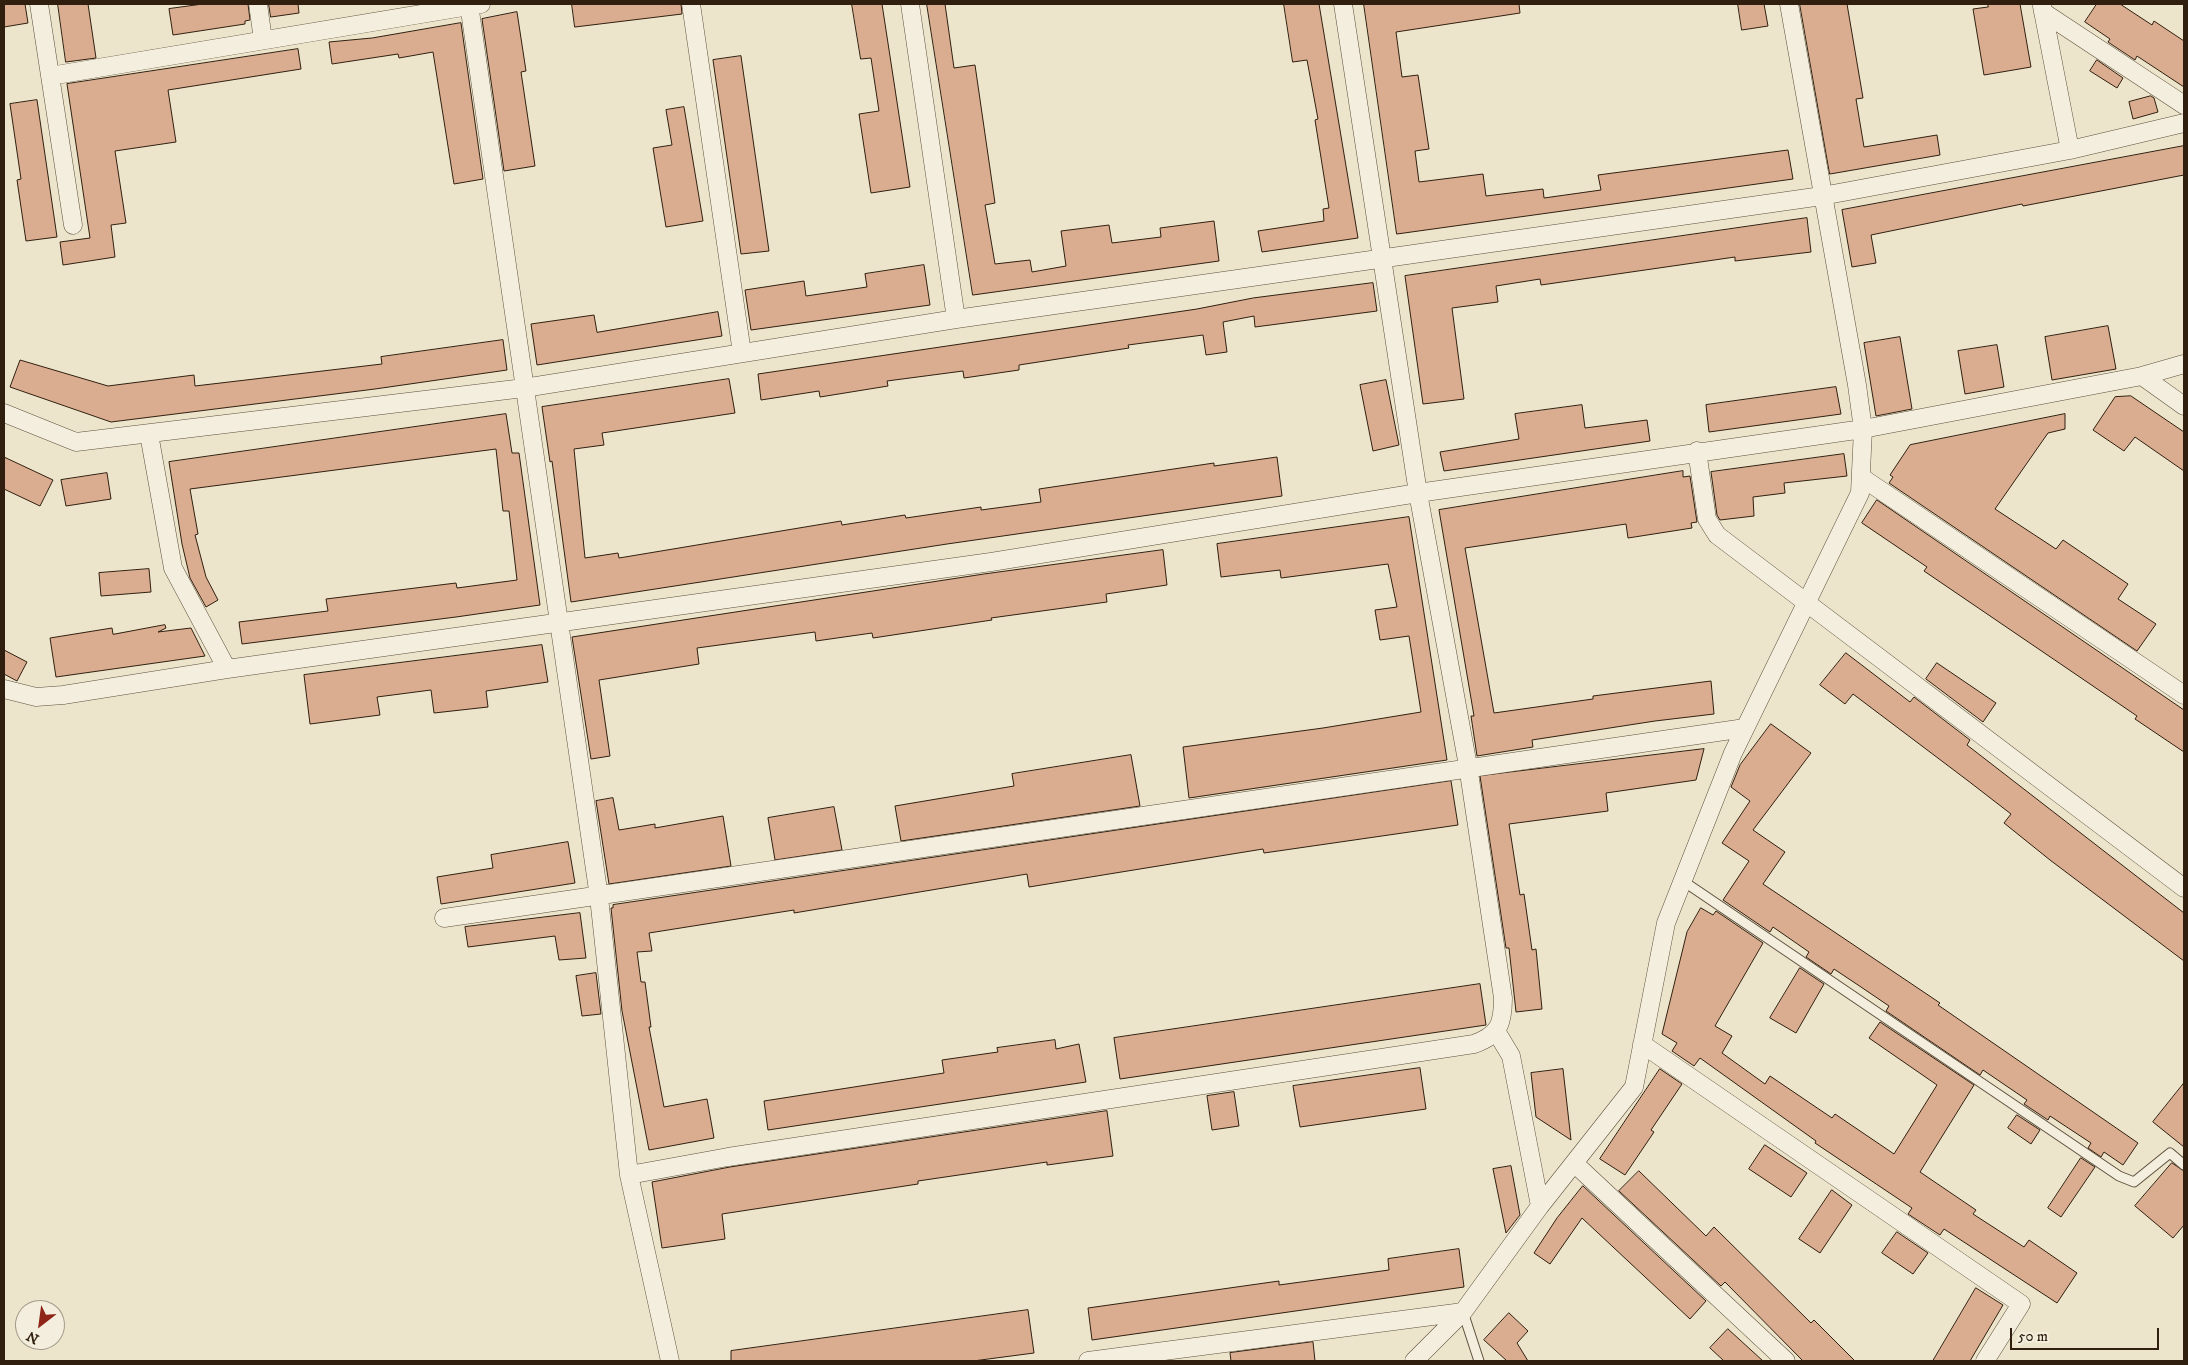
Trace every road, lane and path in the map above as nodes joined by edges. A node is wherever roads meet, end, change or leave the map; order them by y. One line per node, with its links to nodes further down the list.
1 (39, 4): 10 (street)
2 (258, 4): 9 (street)
3 (473, 4): 9 (street); 21 (street)
4 (691, 4): 18 (street)
5 (910, 4): 17 (street)
6 (1343, 4): 16 (street)
7 (1789, 4): 14 (street)
8 (2043, 8): 11 (street); 13 (street)
9 (263, 40): 10 (street)
10 (50, 76): 15 (street)
11 (2184, 105)
12 (2184, 123): 13 (street)
13 (2070, 150): 14 (street)
14 (1822, 196): 16 (street); 24 (street)
15 (73, 225)
16 (1382, 260): 17 (street); 28 (street)
17 (956, 319): 18 (street)
18 (742, 353): 21 (street)
19 (2184, 364): 20 (street)
20 (2142, 376): 22 (street); 24 (street)
21 (524, 388): 25 (street); 30 (street)
22 (2184, 406)
23 (4, 414): 25 (street)
24 (1863, 429): 26 (street); 27 (street)
25 (149, 434): 31 (street)
26 (1697, 451): 28 (street); 29 (street)
27 (1861, 477): 29 (street); 33 (street)
28 (1418, 492): 30 (street); 35 (street)
29 (1806, 603): 34 (street); 37 (street)
30 (558, 622): 31 (street); 38 (street)
31 (227, 669): 32 (street)
32 (4, 689)
33 (2184, 695)
34 (1745, 728): 35 (street); 36 (street)
35 (1468, 766): 38 (street); 40 (street)
36 (1683, 881): 41 (street); 43 (lane)
37 (2184, 888)
38 (599, 897): 39 (street); 44 (street)
39 (444, 918)
40 (1496, 1031): 44 (street); 45 (street)
41 (1642, 1044): 42 (street); 52 (street)
42 (1574, 1163): 45 (street); 51 (street)
43 (2184, 1165)
44 (630, 1175): 47 (street)
45 (1540, 1206): 46 (street)
46 (1463, 1312): 48 (street); 49 (street); 50 (lane)
47 (670, 1361)
48 (1088, 1361)
49 (1414, 1361)
50 (1479, 1361)
51 (1786, 1361)
52 (1986, 1361)

